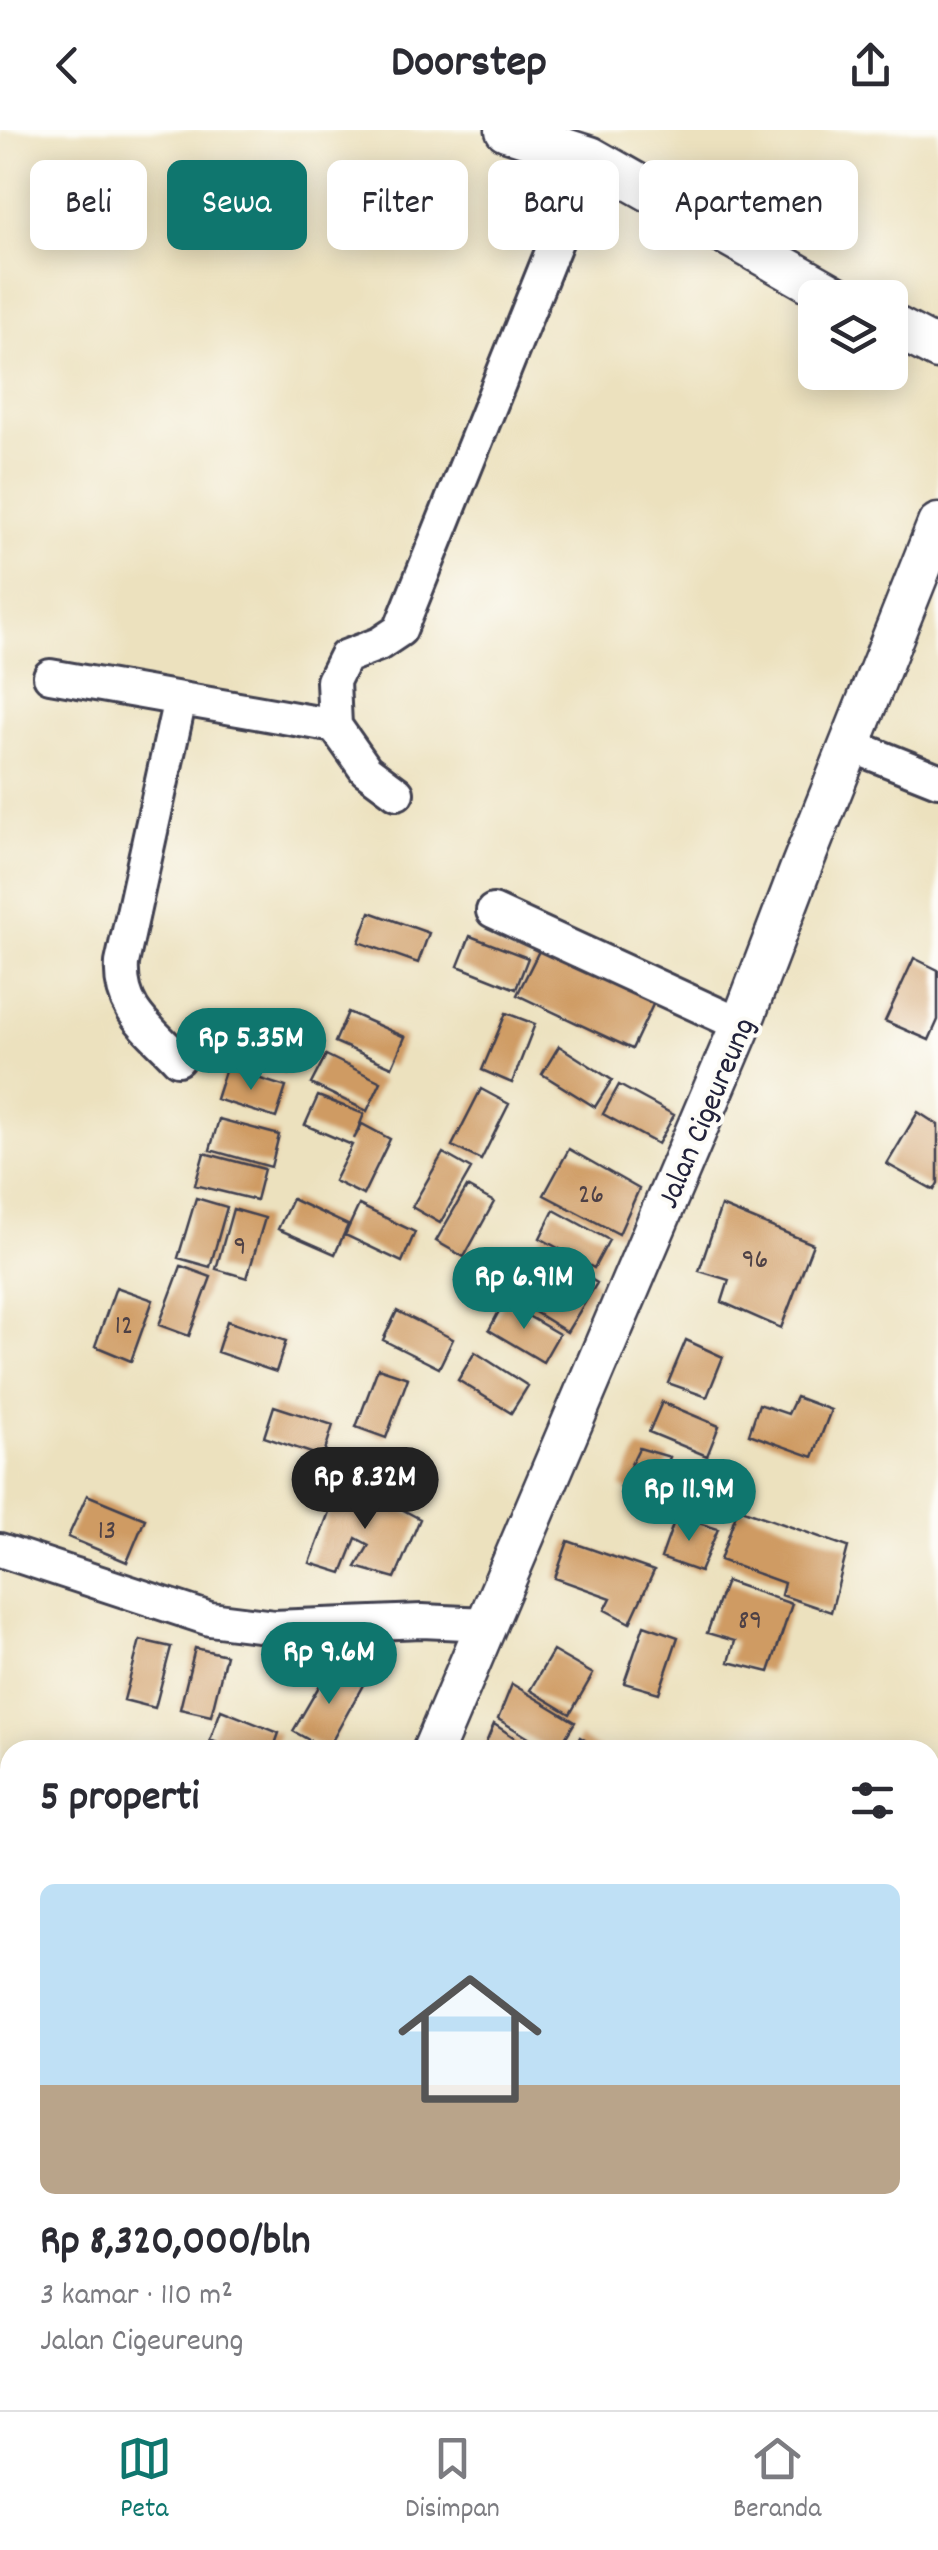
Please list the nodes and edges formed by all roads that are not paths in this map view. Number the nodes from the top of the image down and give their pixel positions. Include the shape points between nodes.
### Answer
1 (506, 130) edge
2 (590, 157) junction
3 (806, 280) edge
4 (908, 333) edge
5 (938, 349) edge
6 (938, 524) edge
7 (50, 676) dead end
8 (180, 699) junction
9 (335, 726) junction
10 (850, 744) junction
11 (938, 780) edge
12 (397, 793) dead end
13 (493, 910) dead end
14 (741, 1025) junction
15 (178, 1058) dead end
16 (0, 1550) edge
17 (487, 1624) junction
18 (437, 1740) edge

1 - 2 street
2 - 3 street
2 - 9 street via 400,630 345,657 333,681
4 - 5 street
6 - 10 street, Jalan Cigeureung
7 - 8 street
8 - 9 street
8 - 15 street via 121,979 132,1010
9 - 12 street via 366,770
10 - 11 street
10 - 14 street, Jalan Cigeureung
13 - 14 street
14 - 17 street, Jalan Cigeureung
16 - 17 street via 210,1619 274,1627
17 - 18 street, Jalan Cigeureung

